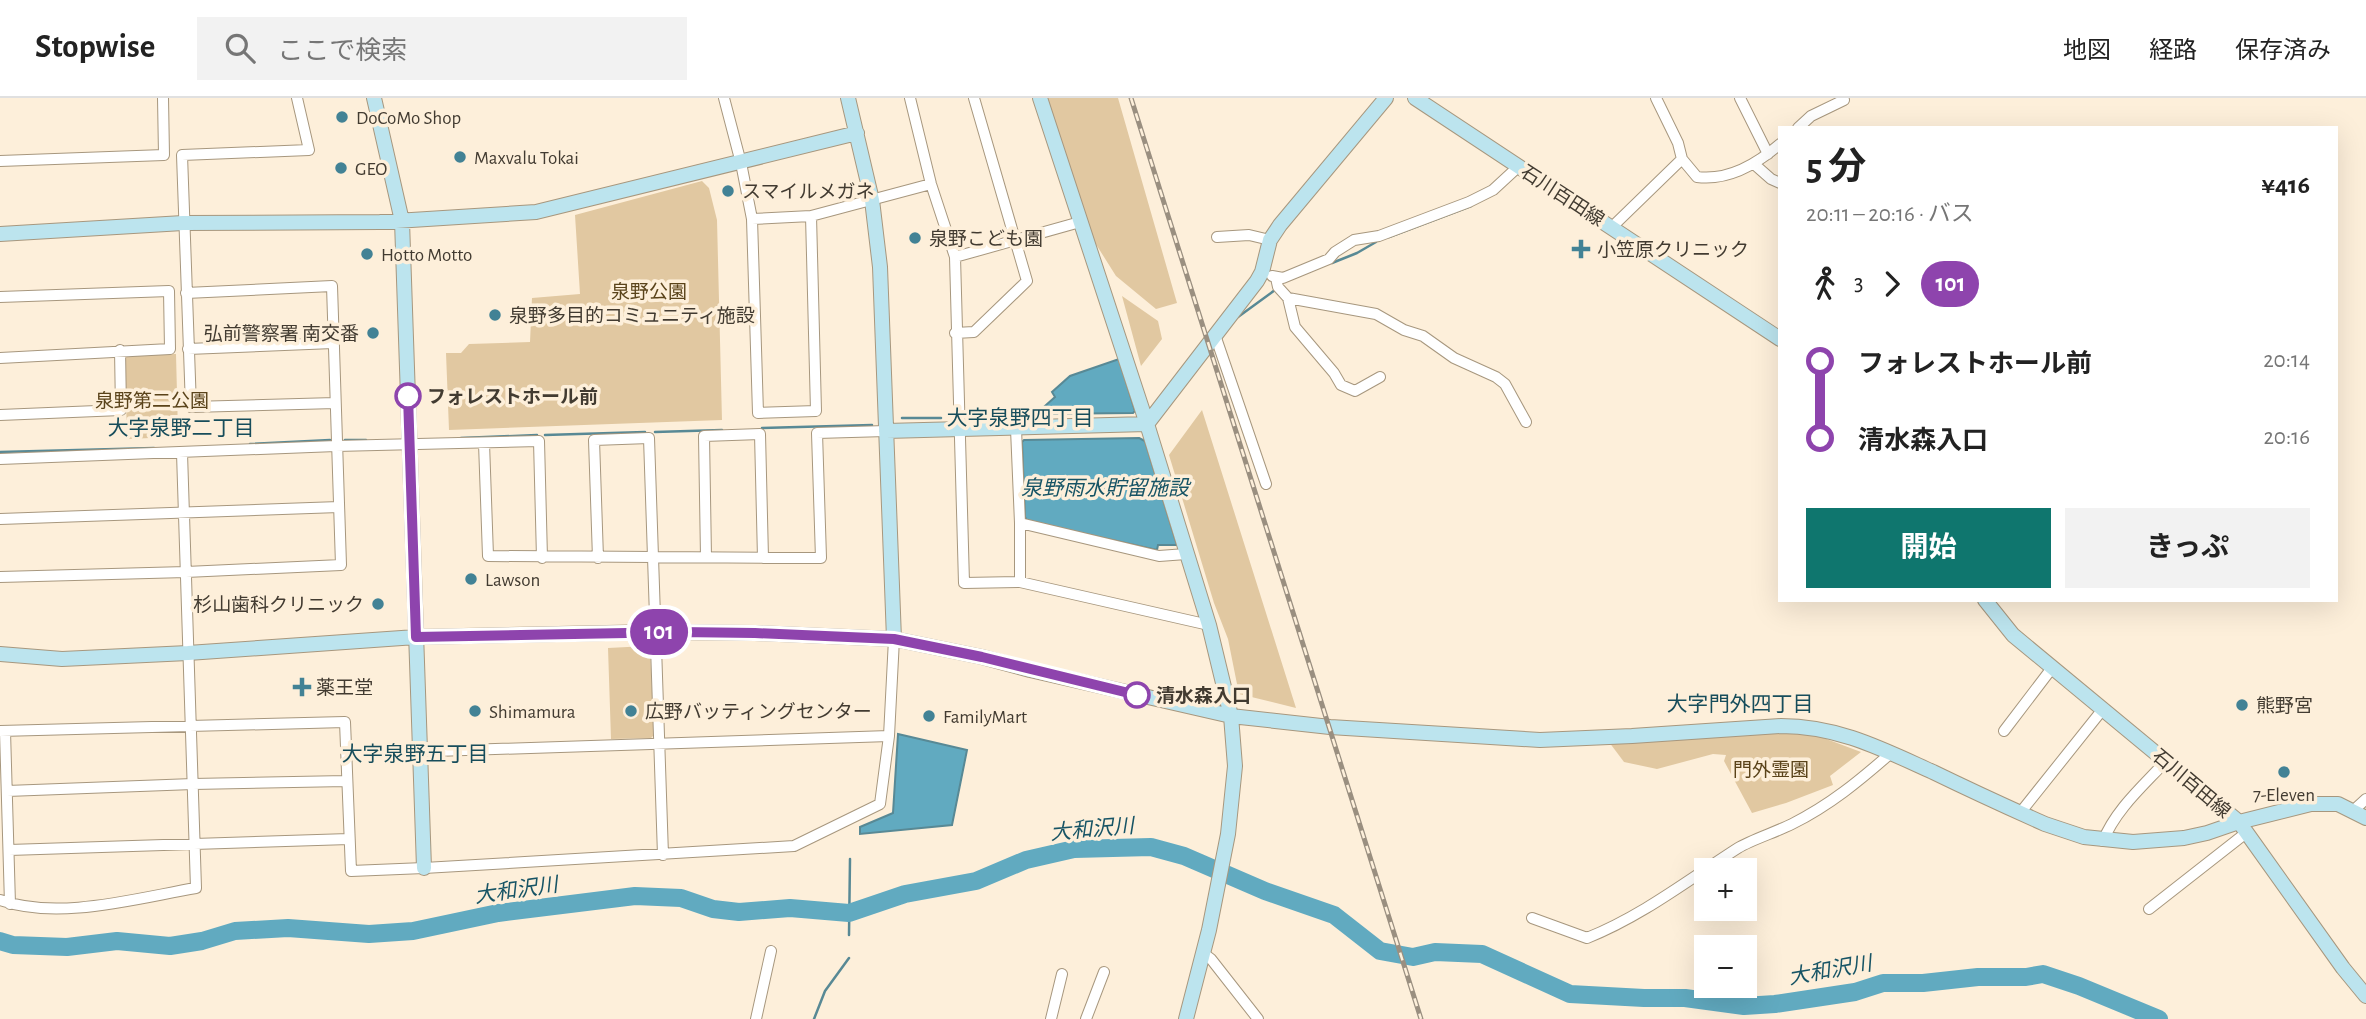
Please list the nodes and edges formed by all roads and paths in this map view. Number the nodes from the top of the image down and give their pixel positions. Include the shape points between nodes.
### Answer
1 (163, 98) edge
2 (297, 98) edge
3 (374, 98) edge
4 (724, 98) edge
5 (848, 98) edge
6 (911, 98) edge
7 (1040, 98) edge
8 (1386, 98) edge
9 (1415, 98) edge
10 (1656, 98) edge
11 (1740, 98) edge
12 (1843, 98) edge
13 (978, 99) edge
14 (1800, 126) edge
15 (857, 133) junction
16 (1778, 146) edge
17 (1768, 154) junction
18 (1682, 159) junction
19 (0, 161) edge
20 (741, 163) junction
21 (1754, 164) junction
22 (1519, 166) junction
23 (1778, 182) edge
24 (931, 184) junction
25 (872, 200) junction
26 (811, 216) junction
27 (752, 219) junction
28 (402, 221) junction
29 (184, 222) junction
30 (1080, 222) junction
31 (1612, 228) junction
32 (0, 234) edge
33 (1217, 237) dead end
34 (1014, 239) junction
35 (1270, 240) junction
36 (955, 257) junction
37 (1269, 275) junction
38 (186, 293) junction
39 (0, 296) edge
40 (1288, 298) junction
41 (956, 333) junction
42 (1215, 335) junction
43 (1778, 338) edge
44 (333, 343) junction
45 (188, 349) junction
46 (120, 351) junction
47 (0, 358) edge
48 (1380, 377) dead end
49 (335, 403) junction
50 (0, 415) edge
51 (1526, 422) dead end
52 (1147, 424) junction
53 (958, 428) junction
54 (1016, 429) junction
55 (886, 431) junction
56 (484, 443) junction
57 (337, 446) junction
58 (410, 446) junction
59 (182, 453) junction
60 (0, 459) edge
61 (1266, 484) dead end
62 (339, 507) junction
63 (184, 513) junction
64 (0, 519) edge
65 (1020, 523) junction
66 (1185, 554) junction
67 (706, 557) junction
68 (542, 558) junction
69 (598, 558) junction
70 (653, 558) junction
71 (763, 558) junction
72 (186, 572) junction
73 (0, 577) edge
74 (1020, 582) junction
75 (1986, 602) edge
76 (1209, 625) junction
77 (656, 632) junction
78 (416, 637) junction
79 (894, 639) junction
80 (188, 653) junction
81 (0, 654) edge
82 (2052, 668) junction
83 (2103, 709) junction
84 (1231, 716) junction
85 (192, 726) junction
86 (2, 731) edge
87 (2004, 731) dead end
88 (889, 736) junction
89 (659, 744) junction
90 (420, 751) junction
91 (1891, 753) junction
92 (347, 754) junction
93 (2166, 761) junction
94 (346, 781) junction
95 (193, 784) junction
96 (7, 791) junction
97 (2366, 799) edge
98 (2020, 813) junction
99 (2360, 814) edge
100 (2243, 827) junction
101 (349, 839) junction
102 (2103, 841) junction
103 (194, 843) junction
104 (9, 850) junction
105 (663, 855) junction
106 (424, 869) junction
107 (5, 902) edge
108 (2148, 909) dead end
109 (1532, 918) dead end
110 (771, 951) dead end
111 (1203, 953) junction
112 (1104, 972) dead end
113 (1062, 974) dead end
114 (2366, 996) edge
115 (756, 1019) edge
116 (1051, 1019) edge
117 (1086, 1019) edge
118 (1186, 1019) edge
119 (1258, 1019) edge

1 - 19 street via 164,155
2 - 29 street via 309,150 182,155
3 - 28 street
4 - 20 street
5 - 15 street
6 - 24 street
7 - 30 street
8 - 35 street
9 - 22 street, 石川百田線
10 - 18 street
11 - 17 street
12 - 14 street
13 - 34 street
15 - 20 street
15 - 25 street
16 - 17 street
17 - 21 street
18 - 21 street via 1697,177 1712,179
18 - 31 street
20 - 27 street
20 - 28 street via 536,212
21 - 23 street
22 - 31 street, 石川百田線
22 - 37 street via 1493,190 1469,202 1379,236 1353,240 1329,259 1283,278
24 - 25 street
24 - 36 street
25 - 26 street
25 - 55 street via 880,267
26 - 27 street
26 - 27 street via 816,411 804,412 758,413
28 - 29 street
28 - 58 street
29 - 32 street
29 - 38 street
30 - 34 street
30 - 52 street
31 - 43 street, 石川百田線
33 - 35 street via 1249,235
34 - 36 street
34 - 41 street via 1027,281 974,332
35 - 37 street
36 - 41 street
37 - 40 street
37 - 42 street
38 - 44 street via 332,286
38 - 45 street
39 - 46 street via 169,291 170,349
40 - 48 street via 1295,327 1341,385 1355,391
40 - 51 street via 1376,314 1423,335 1454,358 1505,384
41 - 53 street
42 - 52 street
42 - 61 street
44 - 45 street
44 - 49 street
45 - 49 street via 191,407
46 - 47 street
46 - 50 street via 121,410
49 - 57 street
52 - 54 street
52 - 66 street
53 - 54 street
53 - 55 street
53 - 74 street via 964,583
54 - 65 street
55 - 71 street via 817,433 821,558
55 - 79 street
56 - 58 street
56 - 68 street via 488,556
56 - 68 street via 539,441
57 - 58 street
57 - 59 street
57 - 62 street
58 - 78 street
59 - 60 street
59 - 63 street
62 - 63 street
62 - 72 street via 341,565
63 - 64 street
63 - 72 street
65 - 66 street via 1159,556
65 - 74 street
66 - 76 street
67 - 70 street
67 - 71 street
67 - 71 street via 704,436 760,434
68 - 69 street
69 - 70 street
69 - 70 street via 594,440 649,438
70 - 77 street
72 - 73 street
72 - 80 street
74 - 76 street
75 - 82 street, 石川百田線 via 2013,635
76 - 84 street
77 - 78 street
77 - 79 street
77 - 89 street
78 - 80 street
78 - 90 street
79 - 84 street
79 - 88 street
80 - 81 street via 62,659
80 - 85 street
82 - 83 street, 石川百田線
82 - 87 street
83 - 93 street, 石川百田線
83 - 98 street
84 - 91 street via 1505,739 1805,726
84 - 111 street via 1235,766 1228,834
85 - 86 street
85 - 92 street via 345,722
85 - 95 street
86 - 96 street
88 - 89 street
88 - 105 street via 880,804 794,846
89 - 90 street
89 - 105 street
90 - 92 street
90 - 106 street
91 - 98 street
91 - 109 street via 1841,796 1793,824 1741,846 1612,928 1587,938
92 - 94 street
93 - 100 street, 石川百田線
93 - 102 street via 2123,807
94 - 95 street
94 - 101 street
95 - 96 street
95 - 103 street
96 - 104 street
97 - 99 street
98 - 102 street
99 - 100 street via 2338,804 2311,804
100 - 102 street via 2184,838
100 - 108 street
100 - 114 street, 石川百田線
101 - 103 street
101 - 106 street via 351,871
103 - 104 street
103 - 107 street via 196,888 66,910
104 - 107 street
105 - 106 street
110 - 115 street
111 - 118 street
111 - 119 street
112 - 117 street
113 - 116 street

